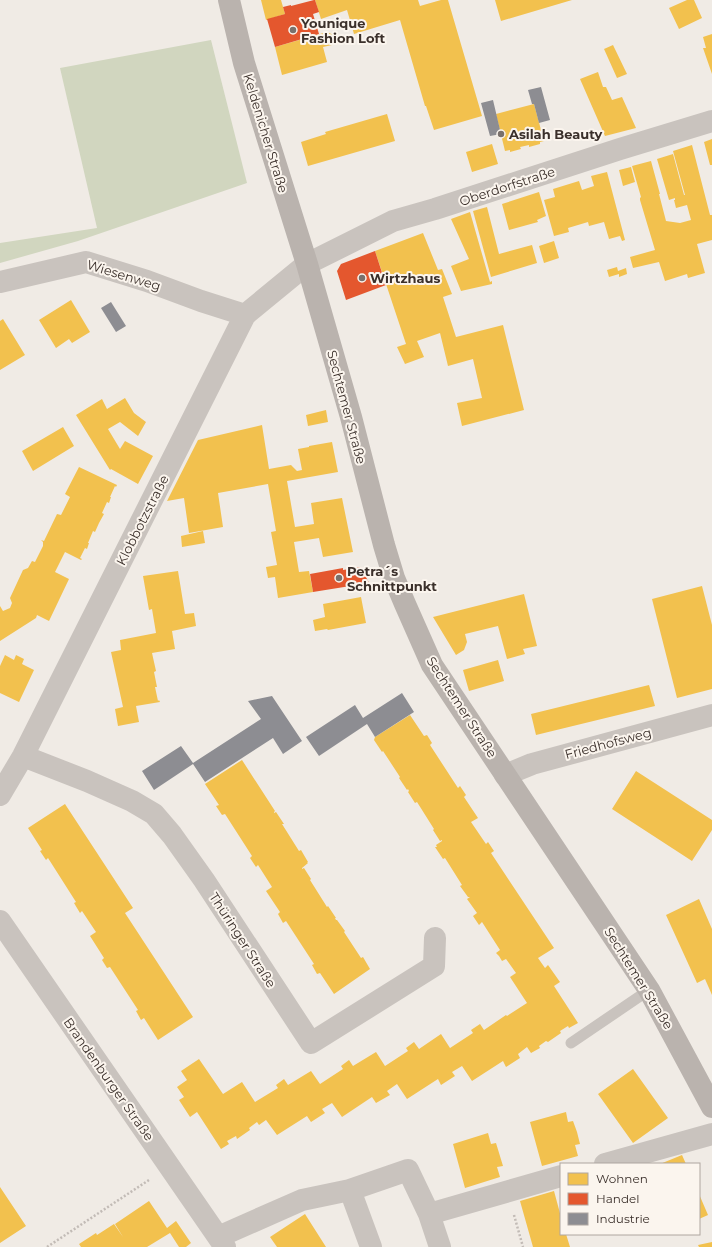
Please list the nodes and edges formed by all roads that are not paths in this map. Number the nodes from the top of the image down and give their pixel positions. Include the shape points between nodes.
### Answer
1 (229, 0) edge
2 (712, 121) edge
3 (307, 264) junction
4 (0, 282) edge
5 (245, 315) junction
6 (712, 715) edge
7 (23, 756) junction
8 (505, 775) junction
9 (0, 795) edge
10 (0, 921) edge
11 (435, 938) dead end
12 (649, 990) junction
13 (571, 1043) dead end
14 (712, 1107) edge
15 (712, 1134) edge
16 (609, 1163) edge
17 (560, 1176) edge
18 (350, 1190) junction
19 (429, 1214) junction
20 (221, 1242) edge
21 (371, 1247) edge
22 (440, 1247) edge

1 - 3 street, Keldenicher Straße via 244,63
2 - 3 street, Oberdorfstraße via 393,221
3 - 5 street, Klobbotzstraße
3 - 8 street, Sechtemer Straße via 394,578 432,665
4 - 5 street, Wiesenweg via 86,262
5 - 7 street, Klobbotzstraße
6 - 8 street, Friedhofsweg via 532,764
7 - 9 street, Klobbotzstraße
7 - 11 street, Thüringer Straße via 87,781 154,814 204,880 311,1043 434,966
8 - 12 street, Sechtemer Straße
10 - 20 street, Brandenburger Straße
12 - 13 lane
12 - 14 street, Sechtemer Straße
15 - 16 street
17 - 19 street
18 - 19 street via 408,1170
18 - 20 street, Brandenburger Straße via 302,1200
18 - 21 street
19 - 22 street

